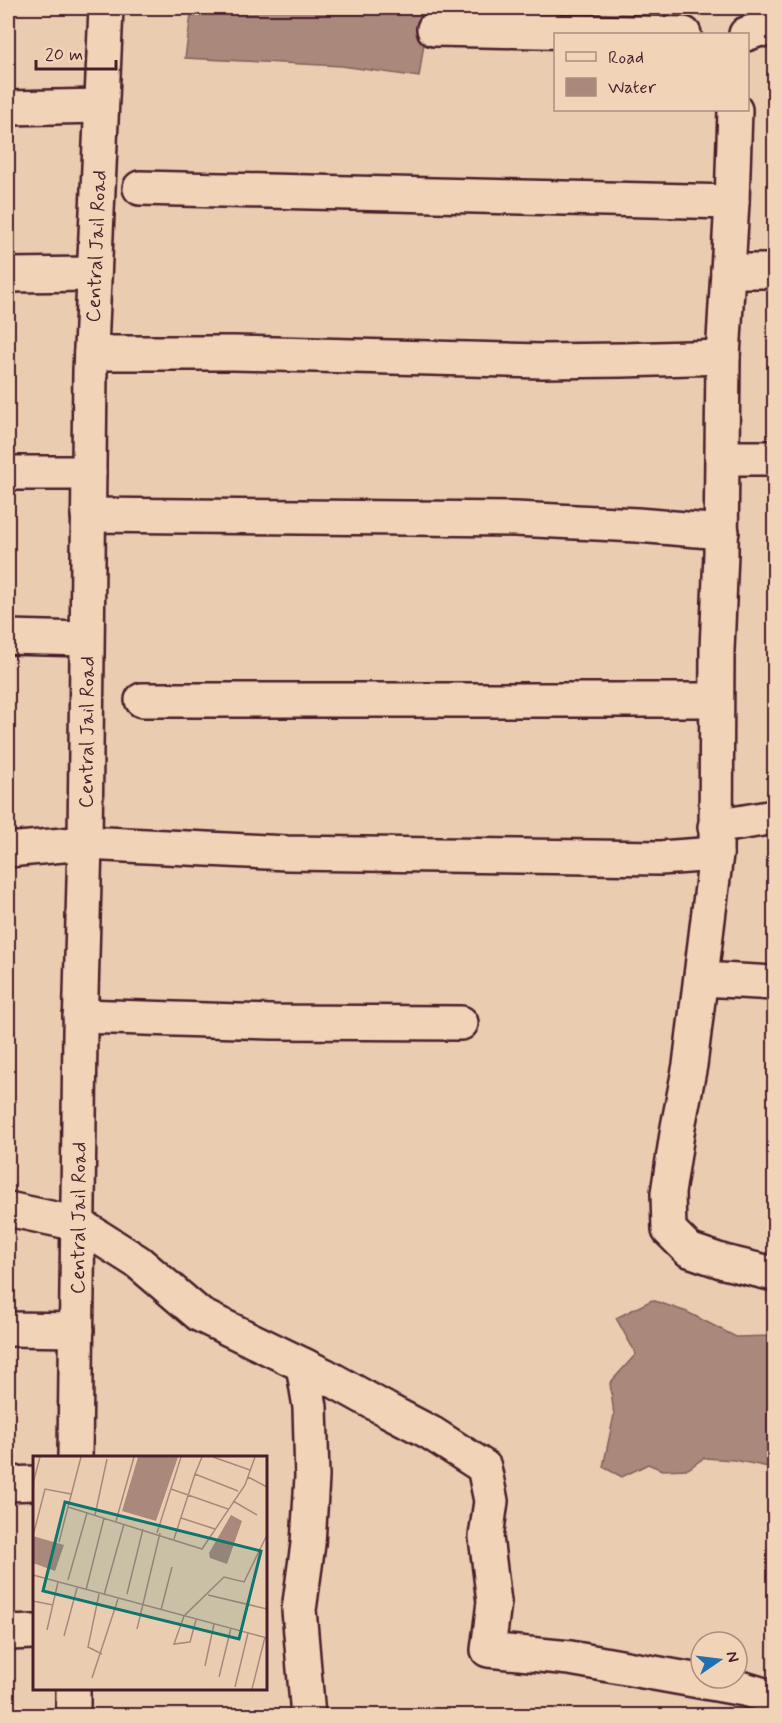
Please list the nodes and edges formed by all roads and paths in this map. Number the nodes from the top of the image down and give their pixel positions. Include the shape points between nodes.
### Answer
1 (106, 8) edge
2 (434, 29) dead end
3 (774, 30) edge
4 (634, 33) edge
5 (749, 33) edge
6 (101, 106) junction
7 (8, 108) edge
8 (735, 111) edge
9 (140, 188) dead end
10 (732, 202) junction
11 (774, 271) edge
12 (728, 272) junction
13 (94, 274) junction
14 (8, 275) edge
15 (91, 353) junction
16 (723, 357) junction
17 (723, 458) junction
18 (774, 458) edge
19 (8, 472) edge
20 (89, 473) junction
21 (88, 515) junction
22 (722, 532) junction
23 (8, 637) edge
24 (86, 639) junction
25 (142, 700) dead end
26 (716, 700) junction
27 (774, 817) edge
28 (716, 840) junction
29 (85, 843) junction
30 (8, 850) edge
31 (701, 978) junction
32 (774, 983) edge
33 (80, 1016) junction
34 (461, 1023) dead end
35 (8, 1209) edge
36 (78, 1224) junction
37 (774, 1274) edge
38 (8, 1329) edge
39 (77, 1330) junction
40 (303, 1365) junction
41 (75, 1456) edge
42 (33, 1483) edge
43 (8, 1484) edge
44 (33, 1632) edge
45 (8, 1633) edge
46 (74, 1690) edge
47 (774, 1698) edge
48 (73, 1716) edge
49 (308, 1716) edge

1 - 6 street, Central Jail Road
2 - 4 street
3 - 5 street
6 - 7 street
6 - 13 street, Central Jail Road
8 - 10 street
9 - 10 street
10 - 12 street
11 - 12 street
12 - 16 street
13 - 14 street
13 - 15 street, Central Jail Road
15 - 16 street via 542,361
15 - 20 street, Central Jail Road
16 - 17 street
17 - 18 street
17 - 22 street
19 - 20 street
20 - 21 street, Central Jail Road
21 - 22 street via 515,519
21 - 24 street, Central Jail Road
22 - 26 street
23 - 24 street
24 - 29 street, Central Jail Road
25 - 26 street
26 - 28 street
27 - 28 street
28 - 29 street via 660,858 310,854
28 - 31 street
29 - 30 street
29 - 33 street, Central Jail Road
31 - 32 street
31 - 37 street via 668,1193 669,1230 689,1250
33 - 34 street
33 - 36 street, Central Jail Road
35 - 36 street
36 - 39 street, Central Jail Road
36 - 40 street via 138,1262 200,1315
38 - 39 street
39 - 41 street, Central Jail Road
40 - 47 street via 431,1433 484,1467 491,1501 486,1537 494,1602 488,1650 570,1658 744,1689
40 - 49 street via 310,1407 312,1477 299,1610
42 - 43 street
44 - 45 street
46 - 48 street

